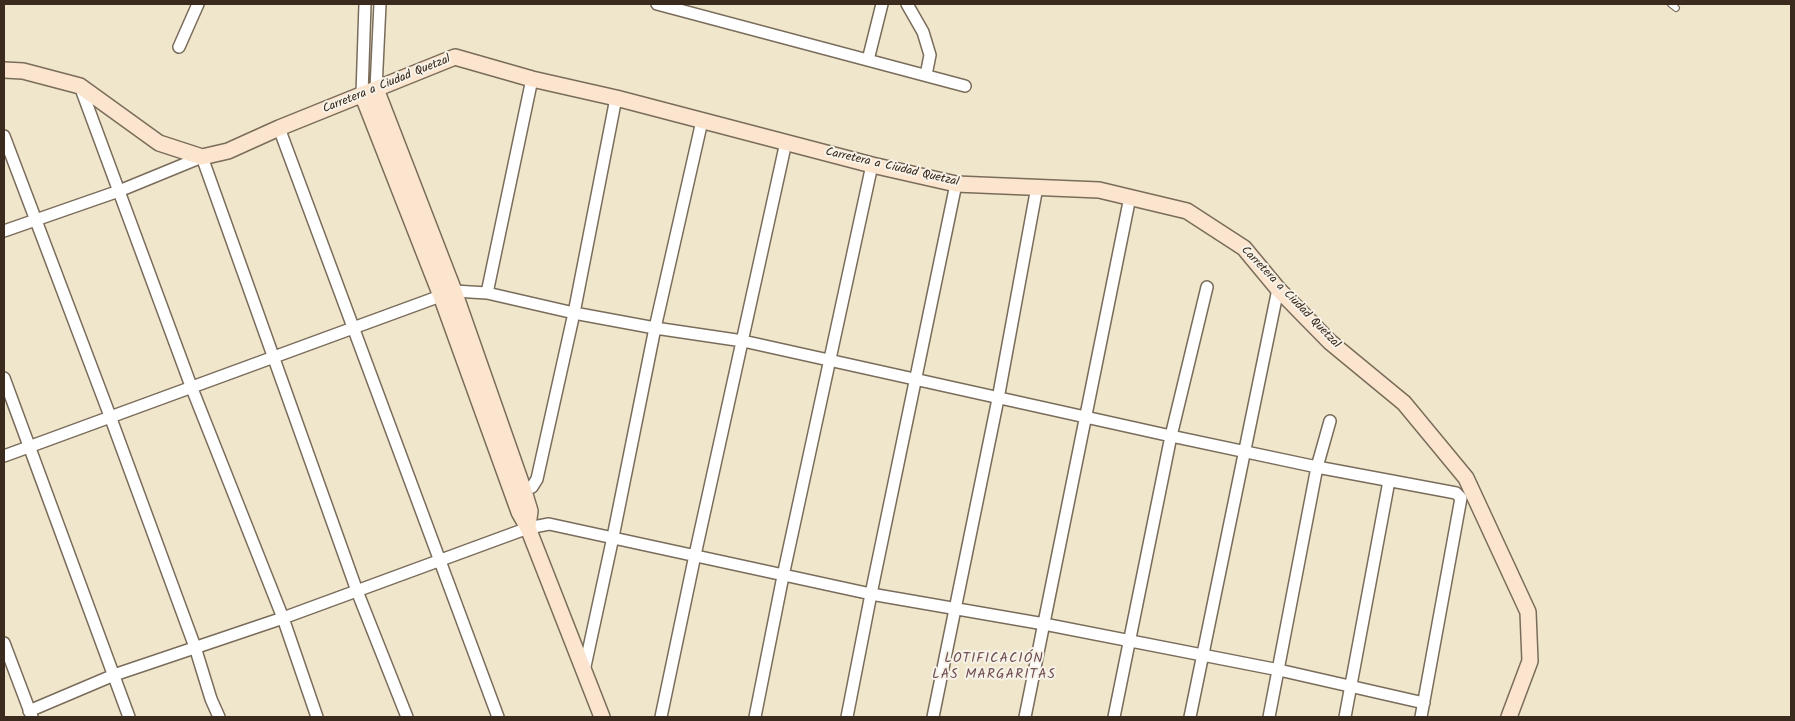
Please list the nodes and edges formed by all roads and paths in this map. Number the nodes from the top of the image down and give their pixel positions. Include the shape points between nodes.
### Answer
1 (198, 4) edge
2 (364, 4) edge
3 (380, 4) edge
4 (657, 4) edge
5 (882, 4) edge
6 (907, 4) edge
7 (364, 45) junction
8 (180, 47) dead end
9 (378, 47) junction
10 (868, 60) junction
11 (4, 70) edge
12 (926, 75) junction
13 (532, 79) junction
14 (80, 86) junction
15 (965, 86) dead end
16 (369, 91) junction
17 (616, 98) junction
18 (702, 121) junction
19 (279, 128) junction
20 (4, 136) edge
21 (786, 142) junction
22 (202, 157) junction
23 (872, 165) junction
24 (956, 184) junction
25 (1037, 187) junction
26 (119, 190) junction
27 (1130, 197) junction
28 (36, 220) junction
29 (4, 230) edge
30 (1207, 288) dead end
31 (1278, 289) junction
32 (447, 293) junction
33 (487, 293) junction
34 (574, 312) junction
35 (354, 327) junction
36 (655, 328) junction
37 (743, 341) junction
38 (273, 357) junction
39 (830, 361) junction
40 (4, 378) edge
41 (916, 380) junction
42 (191, 386) junction
43 (998, 399) junction
44 (110, 416) junction
45 (1086, 416) junction
46 (1330, 421) dead end
47 (1171, 436) junction
48 (30, 446) junction
49 (1244, 450) junction
50 (4, 456) edge
51 (1317, 467) junction
52 (1389, 480) junction
53 (519, 493) junction
54 (528, 528) junction
55 (613, 537) junction
56 (695, 555) junction
57 (440, 560) junction
58 (784, 576) junction
59 (358, 591) junction
60 (871, 594) junction
61 (954, 608) junction
62 (283, 618) junction
63 (1044, 624) junction
64 (1130, 642) junction
65 (4, 643) edge
66 (195, 647) junction
67 (1203, 656) junction
68 (1279, 670) junction
69 (584, 671) junction
70 (114, 675) junction
71 (1351, 686) junction
72 (1424, 703) junction
73 (30, 714) edge
74 (129, 717) edge
75 (219, 717) edge
76 (317, 717) edge
77 (407, 717) edge
78 (498, 717) edge
79 (602, 717) edge
80 (661, 717) edge
81 (755, 717) edge
82 (847, 717) edge
83 (934, 717) edge
84 (1025, 717) edge
85 (1114, 717) edge
86 (1190, 717) edge
87 (1269, 717) edge
88 (1345, 717) edge
89 (1421, 717) edge
90 (1509, 717) edge

1 - 8 street
2 - 7 street
3 - 9 street
4 - 10 street
5 - 10 street
6 - 12 street via 923,32 930,54
7 - 9 street
7 - 16 street
9 - 16 street
10 - 12 street
11 - 14 main road via 23,71
12 - 15 street
13 - 16 main road, Carretera a Ciudad Quetzal via 455,57
13 - 17 main road, Carretera a Ciudad Quetzal
13 - 33 street
14 - 22 main road via 159,143
14 - 26 street
16 - 19 main road, Carretera a Ciudad Quetzal
16 - 32 main road
17 - 18 main road, Carretera a Ciudad Quetzal
17 - 34 street
18 - 21 main road, Carretera a Ciudad Quetzal
18 - 36 street
19 - 22 main road, Carretera a Ciudad Quetzal via 228,151
19 - 35 street
20 - 28 street
21 - 23 main road, Carretera a Ciudad Quetzal
21 - 37 street
22 - 26 street
22 - 38 street
23 - 24 main road, Carretera a Ciudad Quetzal
23 - 39 street
24 - 25 main road, Carretera a Ciudad Quetzal
24 - 41 street
25 - 27 main road, Carretera a Ciudad Quetzal via 1099,190
25 - 43 street
26 - 28 street
26 - 42 street
27 - 31 main road, Carretera a Ciudad Quetzal via 1187,211 1244,248
27 - 45 street
28 - 29 street
28 - 44 street
30 - 47 street
31 - 49 street
31 - 90 main road, Carretera a Ciudad Quetzal via 1330,342 1404,403 1466,478 1528,612 1530,661
32 - 33 street
32 - 35 street
32 - 53 main road
33 - 34 street
34 - 36 street
34 - 53 street via 537,478 532,487
35 - 38 street
35 - 57 street
36 - 37 street
36 - 55 street
37 - 39 street
37 - 56 street
38 - 42 street
38 - 59 street
39 - 41 street
39 - 58 street
40 - 48 street
41 - 43 street
41 - 60 street
42 - 44 street
42 - 62 street
43 - 45 street
43 - 61 street
44 - 48 street
44 - 66 street
45 - 47 street
45 - 63 street
46 - 51 street
47 - 49 street
47 - 64 street
48 - 50 street
48 - 70 street
49 - 51 street
49 - 67 street
51 - 52 street
51 - 68 street
52 - 71 street
52 - 72 street via 1456,493 1461,498
53 - 54 main road via 530,510
54 - 55 street via 549,524
54 - 57 street
54 - 69 main road
55 - 56 street
55 - 69 street
56 - 58 street
56 - 80 street
57 - 59 street
57 - 78 street
58 - 60 street
58 - 81 street
59 - 62 street
59 - 77 street
60 - 61 street
60 - 82 street
61 - 63 street
61 - 83 street
62 - 66 street
62 - 76 street
63 - 64 street
63 - 84 street
64 - 67 street
64 - 85 street
65 - 73 street
66 - 70 street
66 - 75 street
67 - 68 street
67 - 86 street
68 - 71 street
68 - 87 street
69 - 79 main road
70 - 73 street
70 - 74 street
71 - 72 street
71 - 88 street
72 - 89 street

